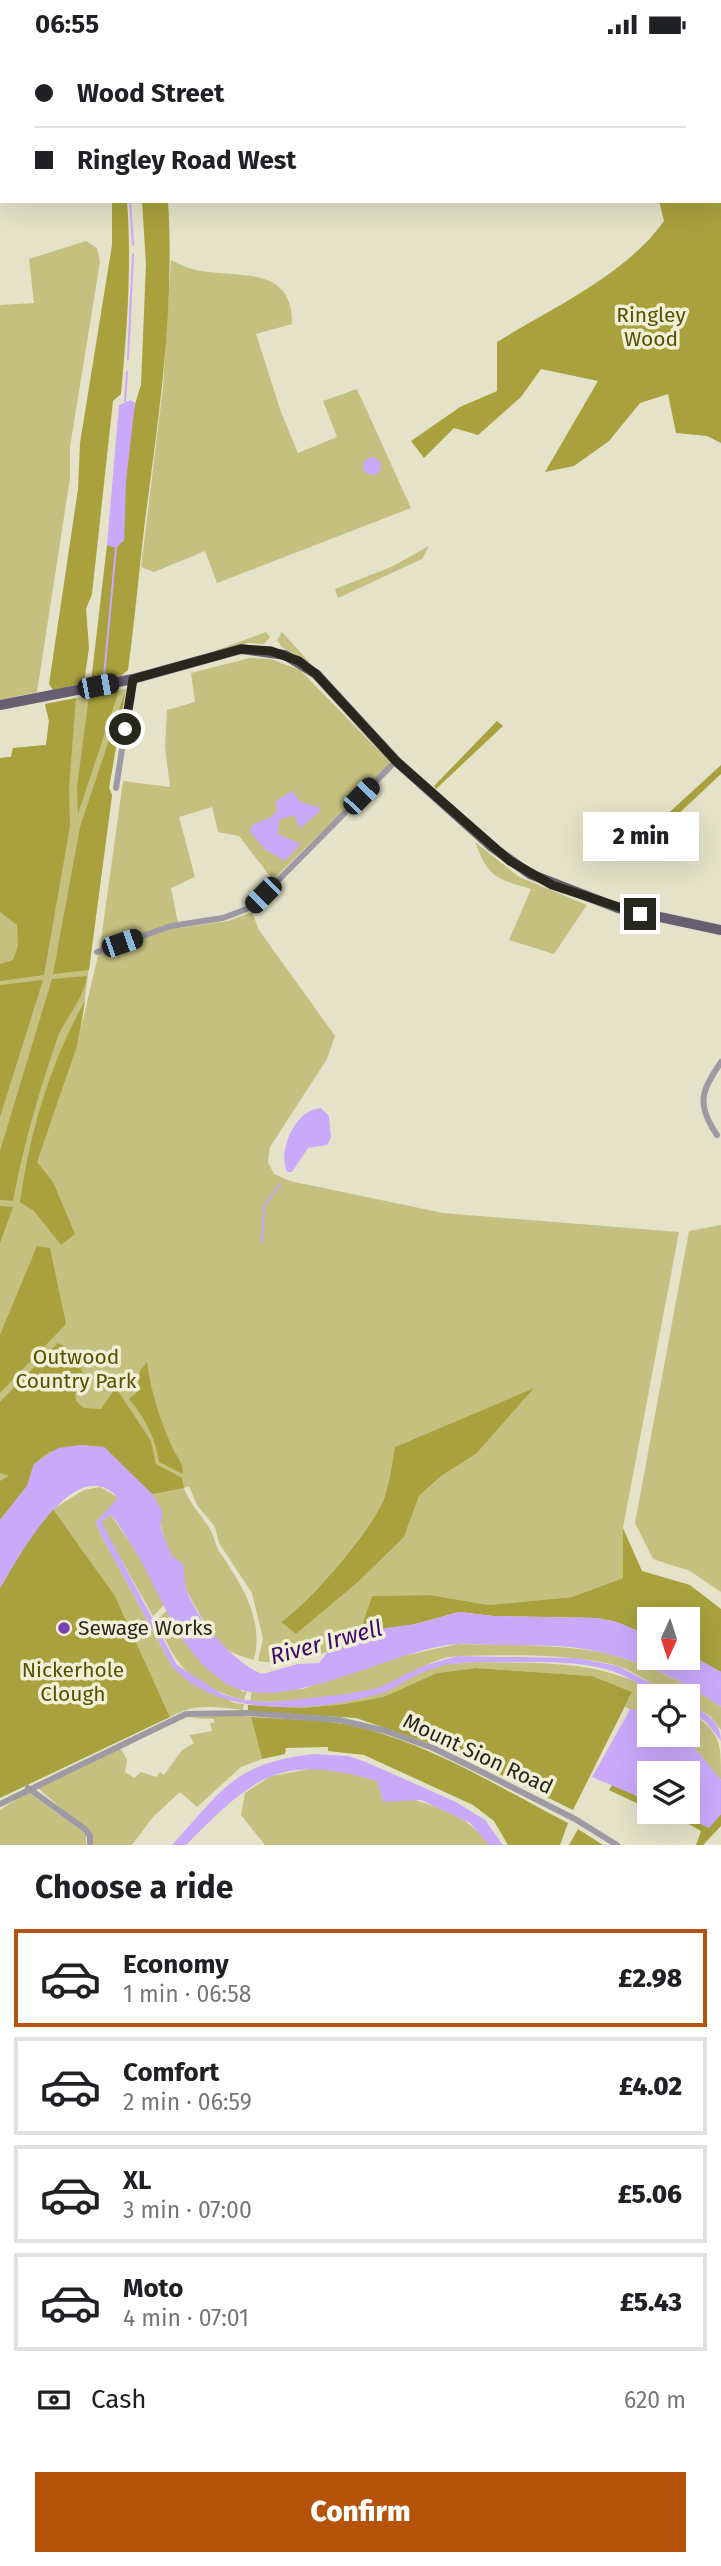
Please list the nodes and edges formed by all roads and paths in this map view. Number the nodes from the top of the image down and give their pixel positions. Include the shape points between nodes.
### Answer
1 (133, 679) junction
2 (0, 705) edge
3 (396, 761) junction
4 (116, 788) dead end
5 (721, 930) edge
6 (97, 952) dead end
7 (721, 1062) edge
8 (717, 1135) dead end
9 (28, 1788) junction
10 (0, 1804) edge
11 (90, 1845) edge
12 (617, 1845) edge

1 - 2 main road
1 - 3 main road via 241,649 285,655 316,674
1 - 4 street
3 - 5 main road via 492,847 530,874 618,908
3 - 6 street via 252,907 223,918 172,926
7 - 8 street via 707,1084 702,1105
9 - 10 street, Mount Sion Road
9 - 11 street via 86,1831
9 - 12 street, Mount Sion Road via 186,1714 340,1720 433,1748

